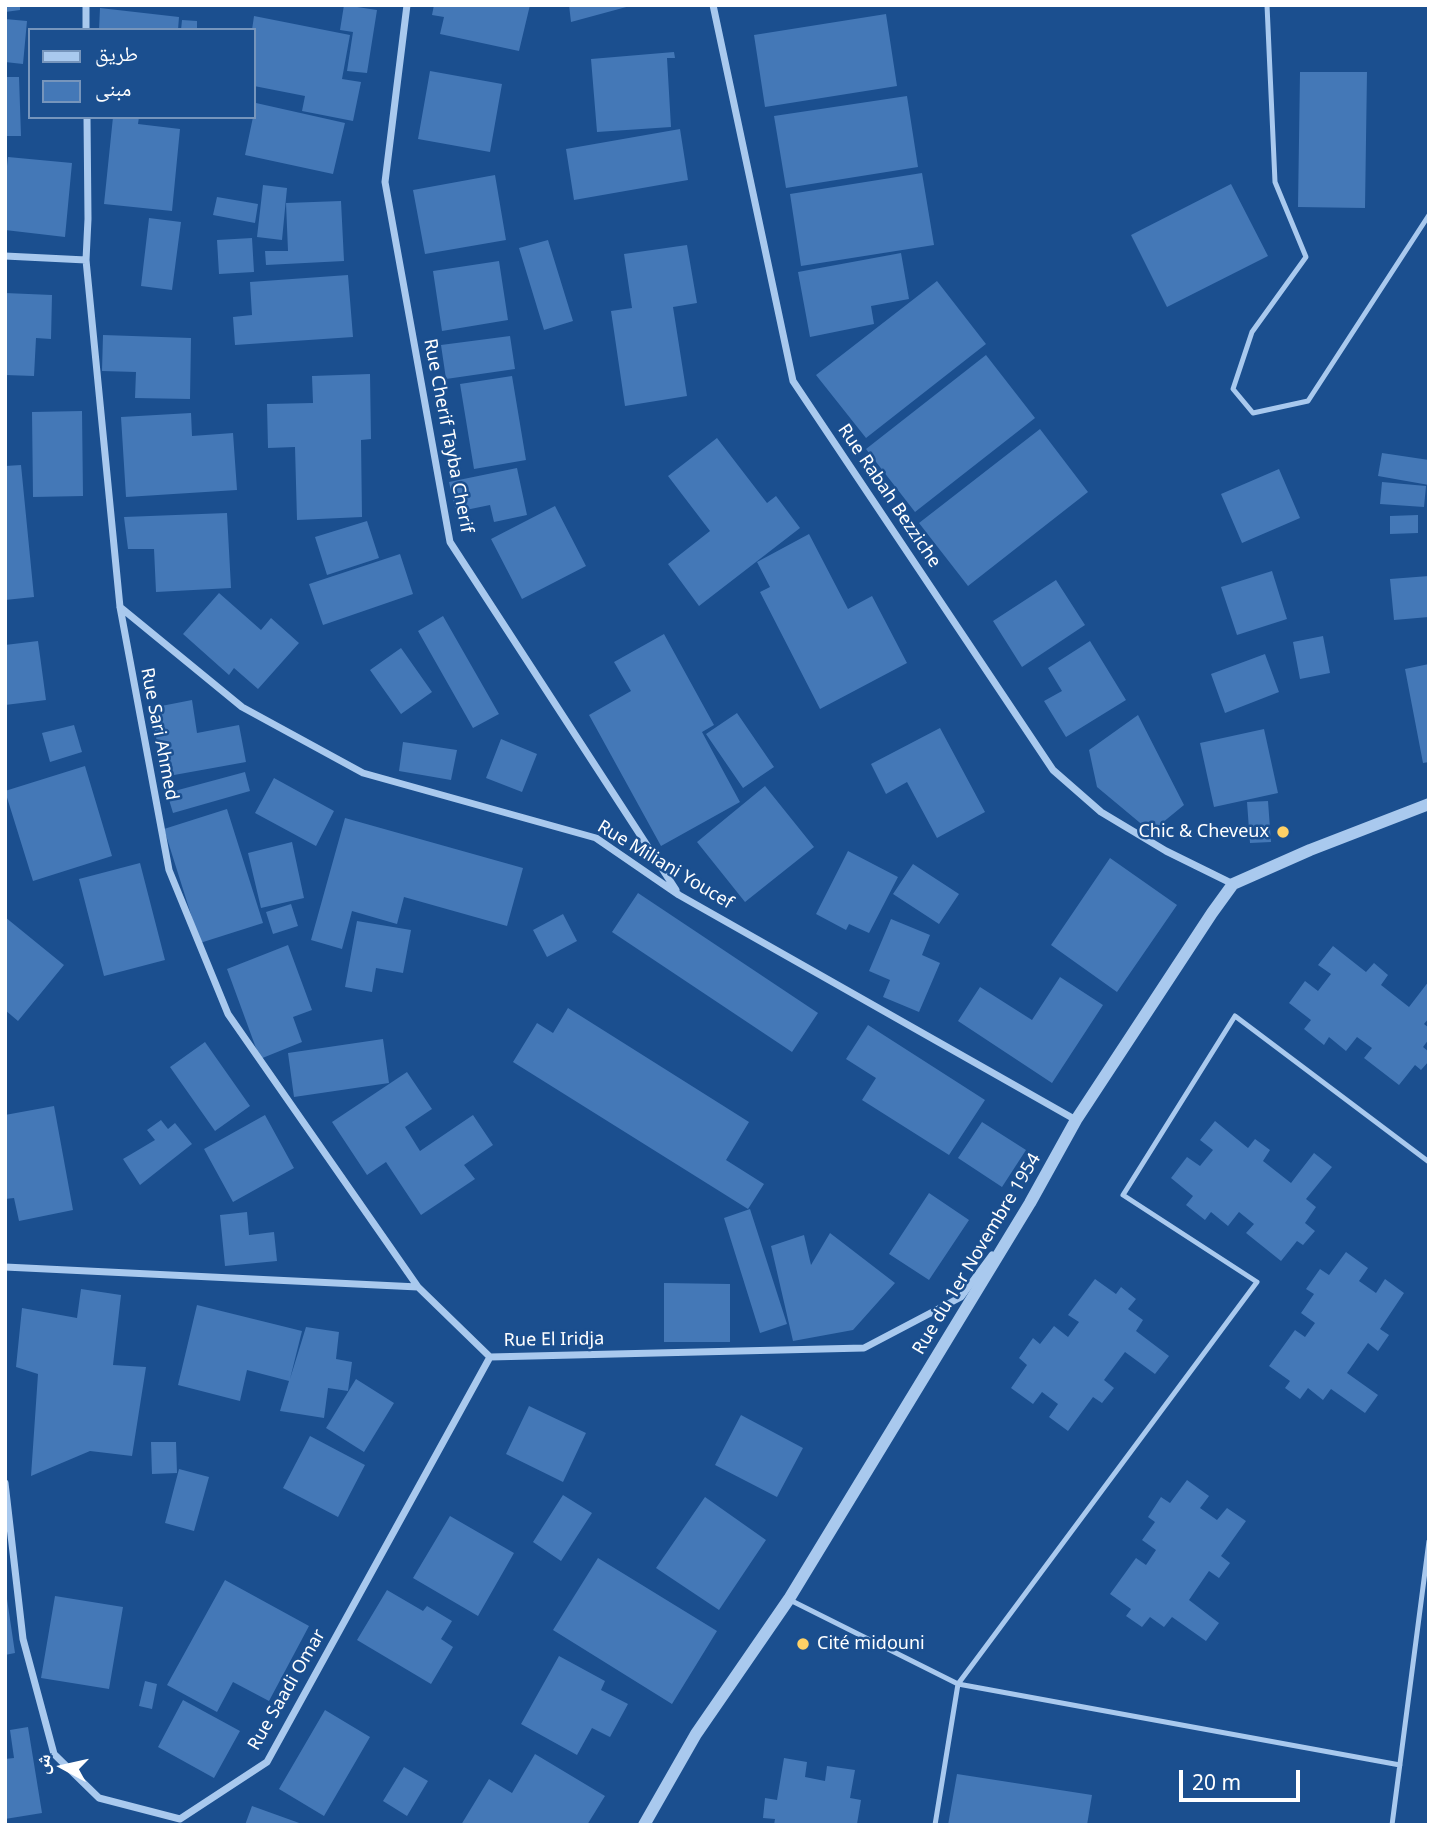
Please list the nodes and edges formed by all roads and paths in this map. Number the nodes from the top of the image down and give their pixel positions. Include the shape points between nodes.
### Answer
1 (86, 5) edge
2 (407, 5) edge
3 (713, 5) edge
4 (1267, 5) edge
5 (86, 28) edge
6 (87, 119) edge
7 (1429, 215) edge
8 (5, 256) edge
9 (86, 260) junction
10 (120, 607) junction
11 (1429, 804) edge
12 (1233, 884) junction
13 (679, 895) junction
14 (1076, 1120) junction
15 (1429, 1162) edge
16 (1030, 1203) junction
17 (5, 1267) edge
18 (418, 1287) junction
19 (489, 1357) junction
20 (5, 1483) edge
21 (1429, 1541) edge
22 (789, 1599) junction
23 (958, 1684) junction
24 (1400, 1765) junction
25 (644, 1825) edge
26 (935, 1825) edge
27 (1392, 1825) edge

1 - 5 street
2 - 13 street, Rue Cherif Tayba Cherif via 385,182 450,542
3 - 12 street, Rue Rabah Bezziche via 793,381 1053,770 1101,812
4 - 7 lane via 1275,181 1306,257 1252,332 1233,389 1253,413 1308,401
6 - 9 street, Rue Sari Ahmed
8 - 9 street
9 - 10 street, Rue Sari Ahmed
10 - 13 street, Rue Miliani Youcef via 242,707 363,774 596,838
10 - 18 street, Rue Sari Ahmed via 169,870 228,1014
11 - 12 street
12 - 14 street, Rue du 1er Novembre 1954
13 - 14 street, Rue Miliani Youcef
14 - 16 street, Rue du 1er Novembre 1954
15 - 23 lane via 1235,1016 1123,1195 1257,1282
16 - 19 street, Rue El Iridja via 961,1297 864,1348
16 - 22 street, Rue du 1er Novembre 1954
17 - 18 street
18 - 19 street, Rue El Iridja
19 - 20 street, Rue Saadi Omar via 267,1762 180,1819 99,1798 54,1755 23,1639
21 - 24 lane
22 - 23 lane
22 - 25 street, Rue du 1er Novembre 1954 via 696,1734
23 - 24 lane
23 - 26 lane
24 - 27 lane

